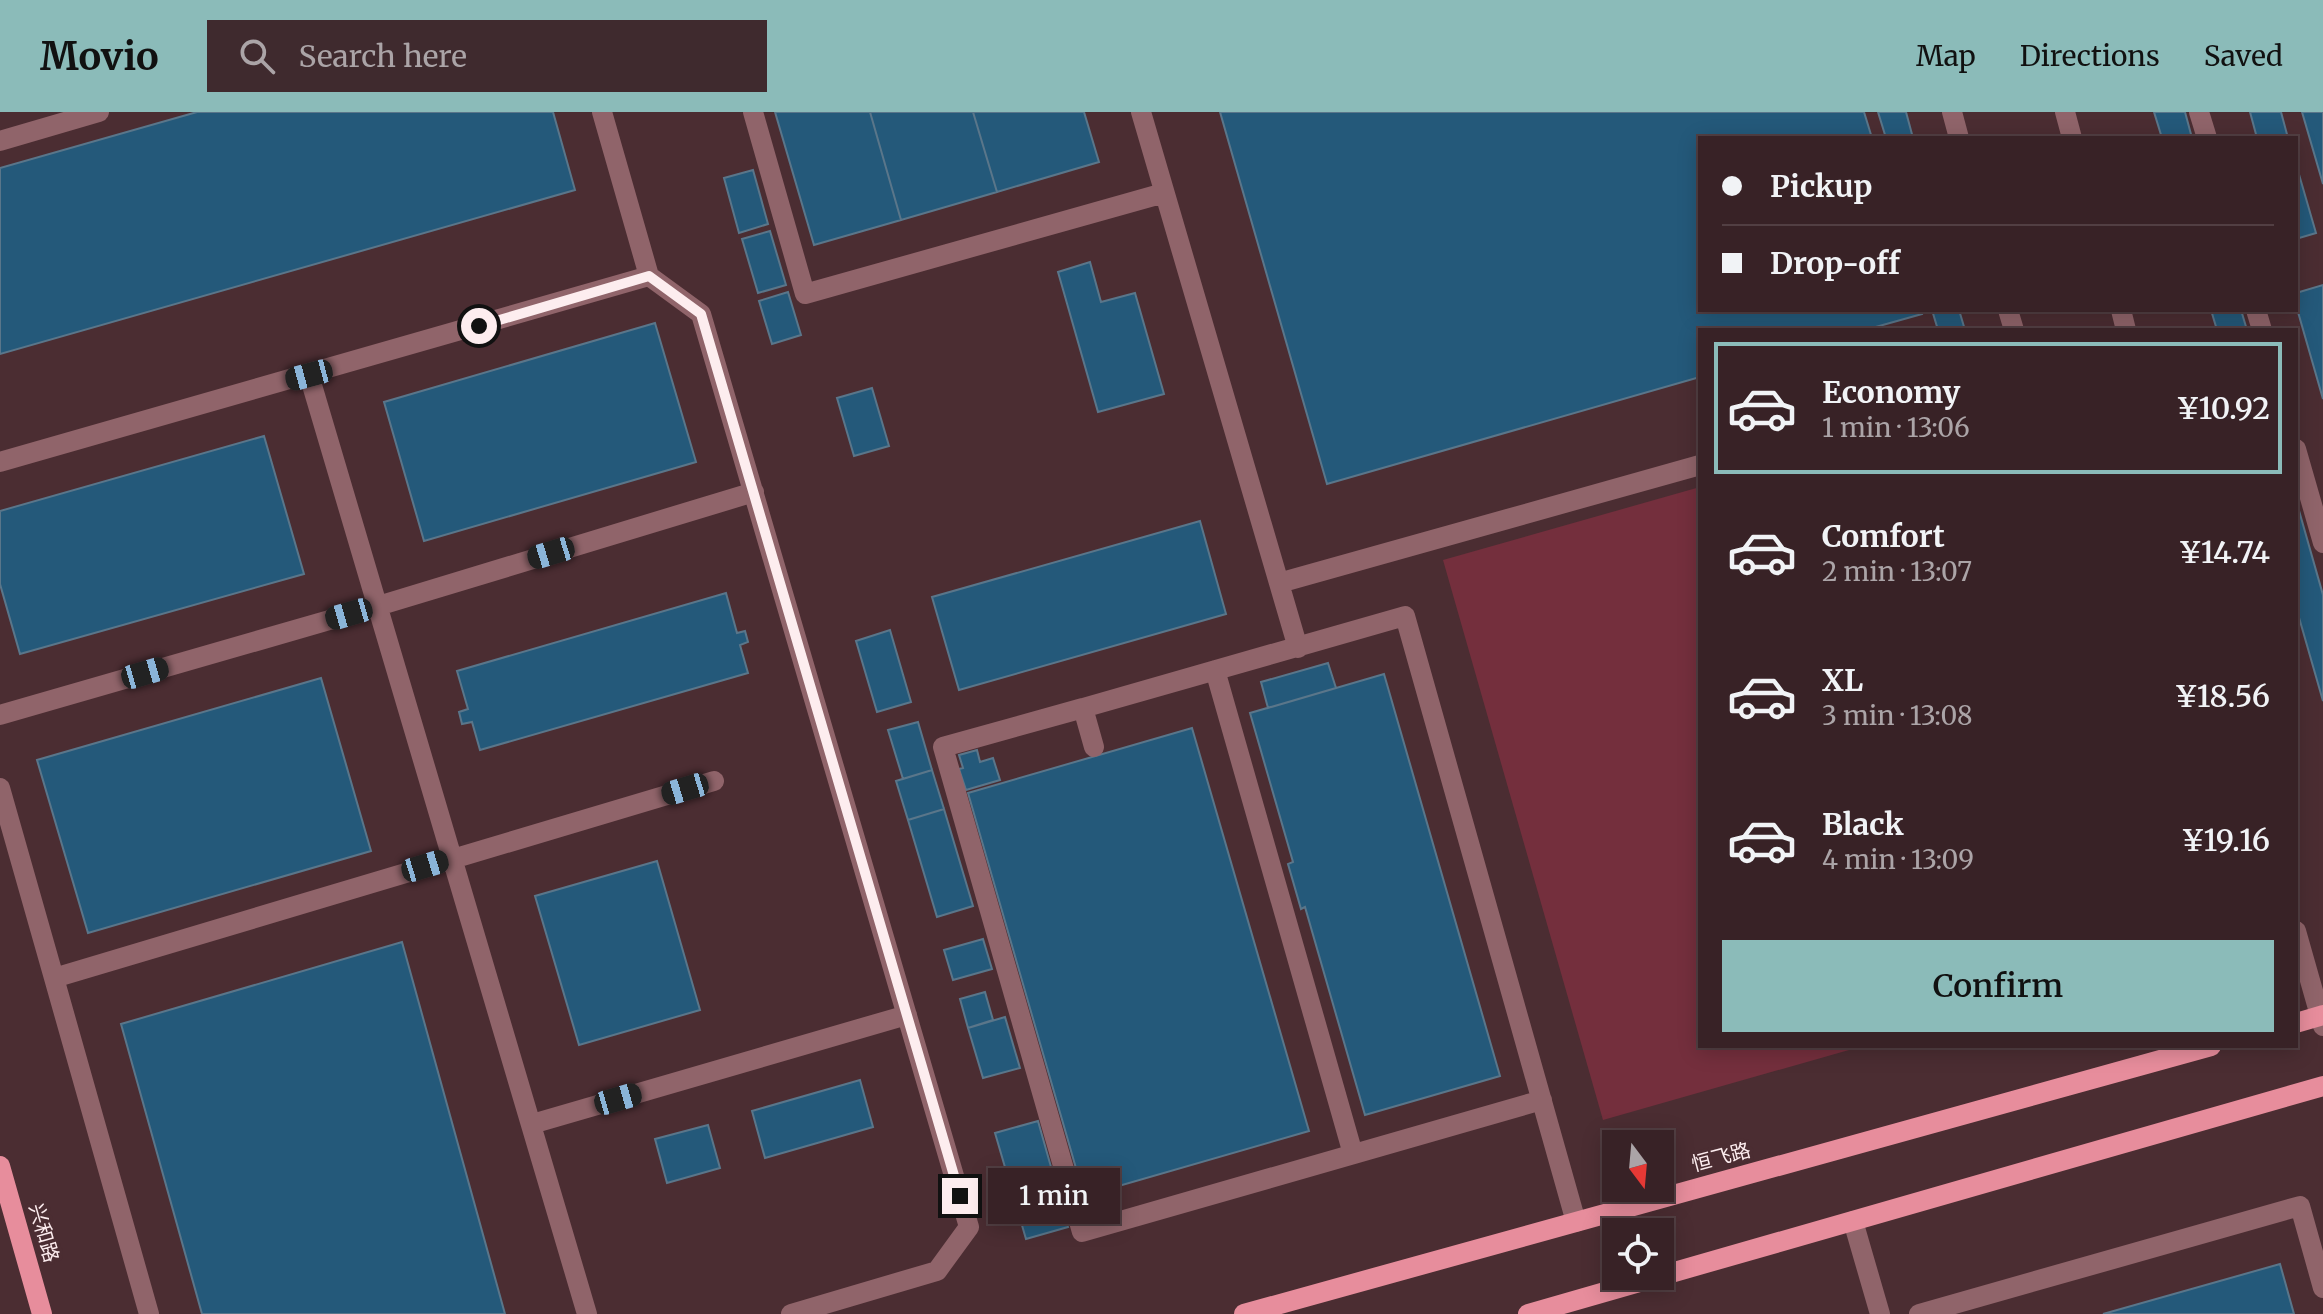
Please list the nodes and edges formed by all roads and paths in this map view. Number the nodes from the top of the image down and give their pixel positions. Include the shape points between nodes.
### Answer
1 (99, 112) edge
2 (602, 112) edge
3 (753, 112) edge
4 (1141, 112) edge
5 (1952, 112) edge
6 (2065, 112) edge
7 (2199, 112) edge
8 (1958, 136) edge
9 (2071, 136) edge
10 (2206, 136) edge
11 (0, 141) edge
12 (1164, 193) junction
13 (649, 276) junction
14 (309, 375) junction
15 (2298, 456) edge
16 (0, 462) edge
17 (1698, 466) edge
18 (754, 492) junction
19 (2323, 543) edge
20 (1279, 583) junction
21 (378, 606) junction
22 (1298, 648) junction
23 (1215, 670) junction
24 (1083, 708) junction
25 (0, 715) edge
26 (1094, 747) dead end
27 (714, 781) dead end
28 (0, 788) edge
29 (454, 858) junction
30 (2298, 938) edge
31 (54, 978) junction
32 (907, 1015) junction
33 (2322, 1019) edge
34 (2298, 1023) edge
35 (2204, 1048) edge
36 (2323, 1086) edge
37 (1542, 1100) junction
38 (532, 1124) junction
39 (1353, 1154) junction
40 (0, 1166) edge
41 (1853, 1221) junction
42 (1576, 1222) junction
43 (2323, 1288) edge
44 (42, 1314) edge
45 (149, 1314) edge
46 (587, 1314) edge
47 (791, 1314) edge
48 (1244, 1314) edge
49 (1528, 1314) edge
50 (1880, 1314) edge
51 (1919, 1314) edge

1 - 11 street
2 - 13 street
3 - 12 street via 805,294
4 - 12 street
5 - 8 street
6 - 9 street
7 - 10 street
12 - 20 street
13 - 14 street
13 - 18 street via 701,314
14 - 16 street
14 - 21 street
15 - 19 street
17 - 20 street
18 - 21 street
18 - 32 street
20 - 22 street
21 - 25 street
21 - 29 street
22 - 23 street
22 - 37 street via 1405,616
23 - 24 street
23 - 39 street
24 - 26 street
24 - 39 street via 943,747 1082,1232
27 - 29 street
28 - 31 street
29 - 31 street
29 - 38 street
30 - 33 street
31 - 45 street
32 - 38 street
32 - 47 street via 969,1227 937,1271
33 - 34 main road
35 - 42 main road, 恒飞路
36 - 41 main road
37 - 39 street
37 - 42 street
38 - 46 street
40 - 44 main road, 兴和路
41 - 49 main road
41 - 50 street
42 - 48 main road, 恒飞路
43 - 51 street via 2300,1206

